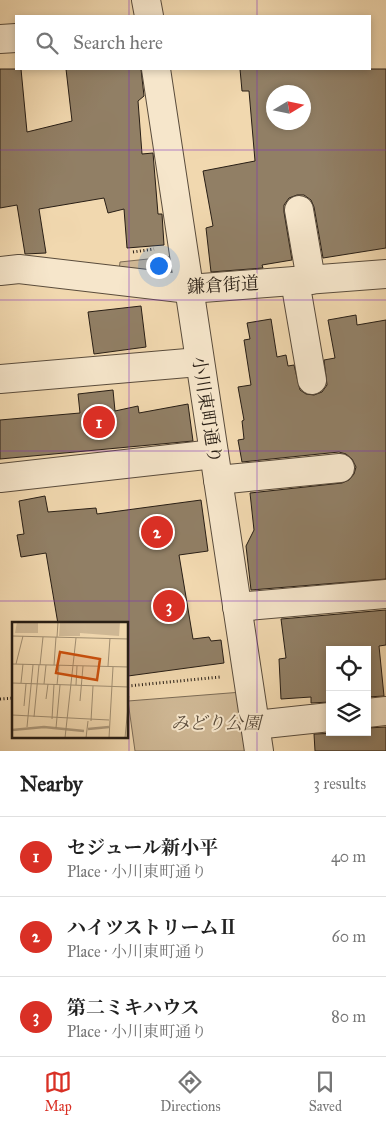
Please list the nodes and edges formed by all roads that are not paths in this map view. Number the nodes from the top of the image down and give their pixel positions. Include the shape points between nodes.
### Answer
1 (146, 0) edge
2 (149, 15) edge
3 (15, 38) edge
4 (0, 39) edge
5 (156, 70) edge
6 (299, 210) dead end
7 (0, 271) edge
8 (386, 274) edge
9 (303, 280) junction
10 (189, 289) junction
11 (199, 362) junction
12 (0, 379) edge
13 (312, 380) dead end
14 (216, 467) junction
15 (340, 468) dead end
16 (0, 478) edge
17 (386, 594) edge
18 (237, 607) junction
19 (386, 711) edge
20 (371, 713) edge
21 (326, 718) edge
22 (257, 738) edge

1 - 2 street
3 - 4 street
5 - 10 street, 小川東町通り
6 - 9 street
7 - 10 street, 鎌倉街道 via 19,270
8 - 9 street, 鎌倉街道
9 - 10 street, 鎌倉街道
9 - 13 street
10 - 11 street, 小川東町通り
11 - 12 street
11 - 14 street, 小川東町通り
14 - 15 street
14 - 16 street
14 - 18 street, 小川東町通り
17 - 18 street
18 - 22 street, 小川東町通り
19 - 20 street
21 - 22 street

